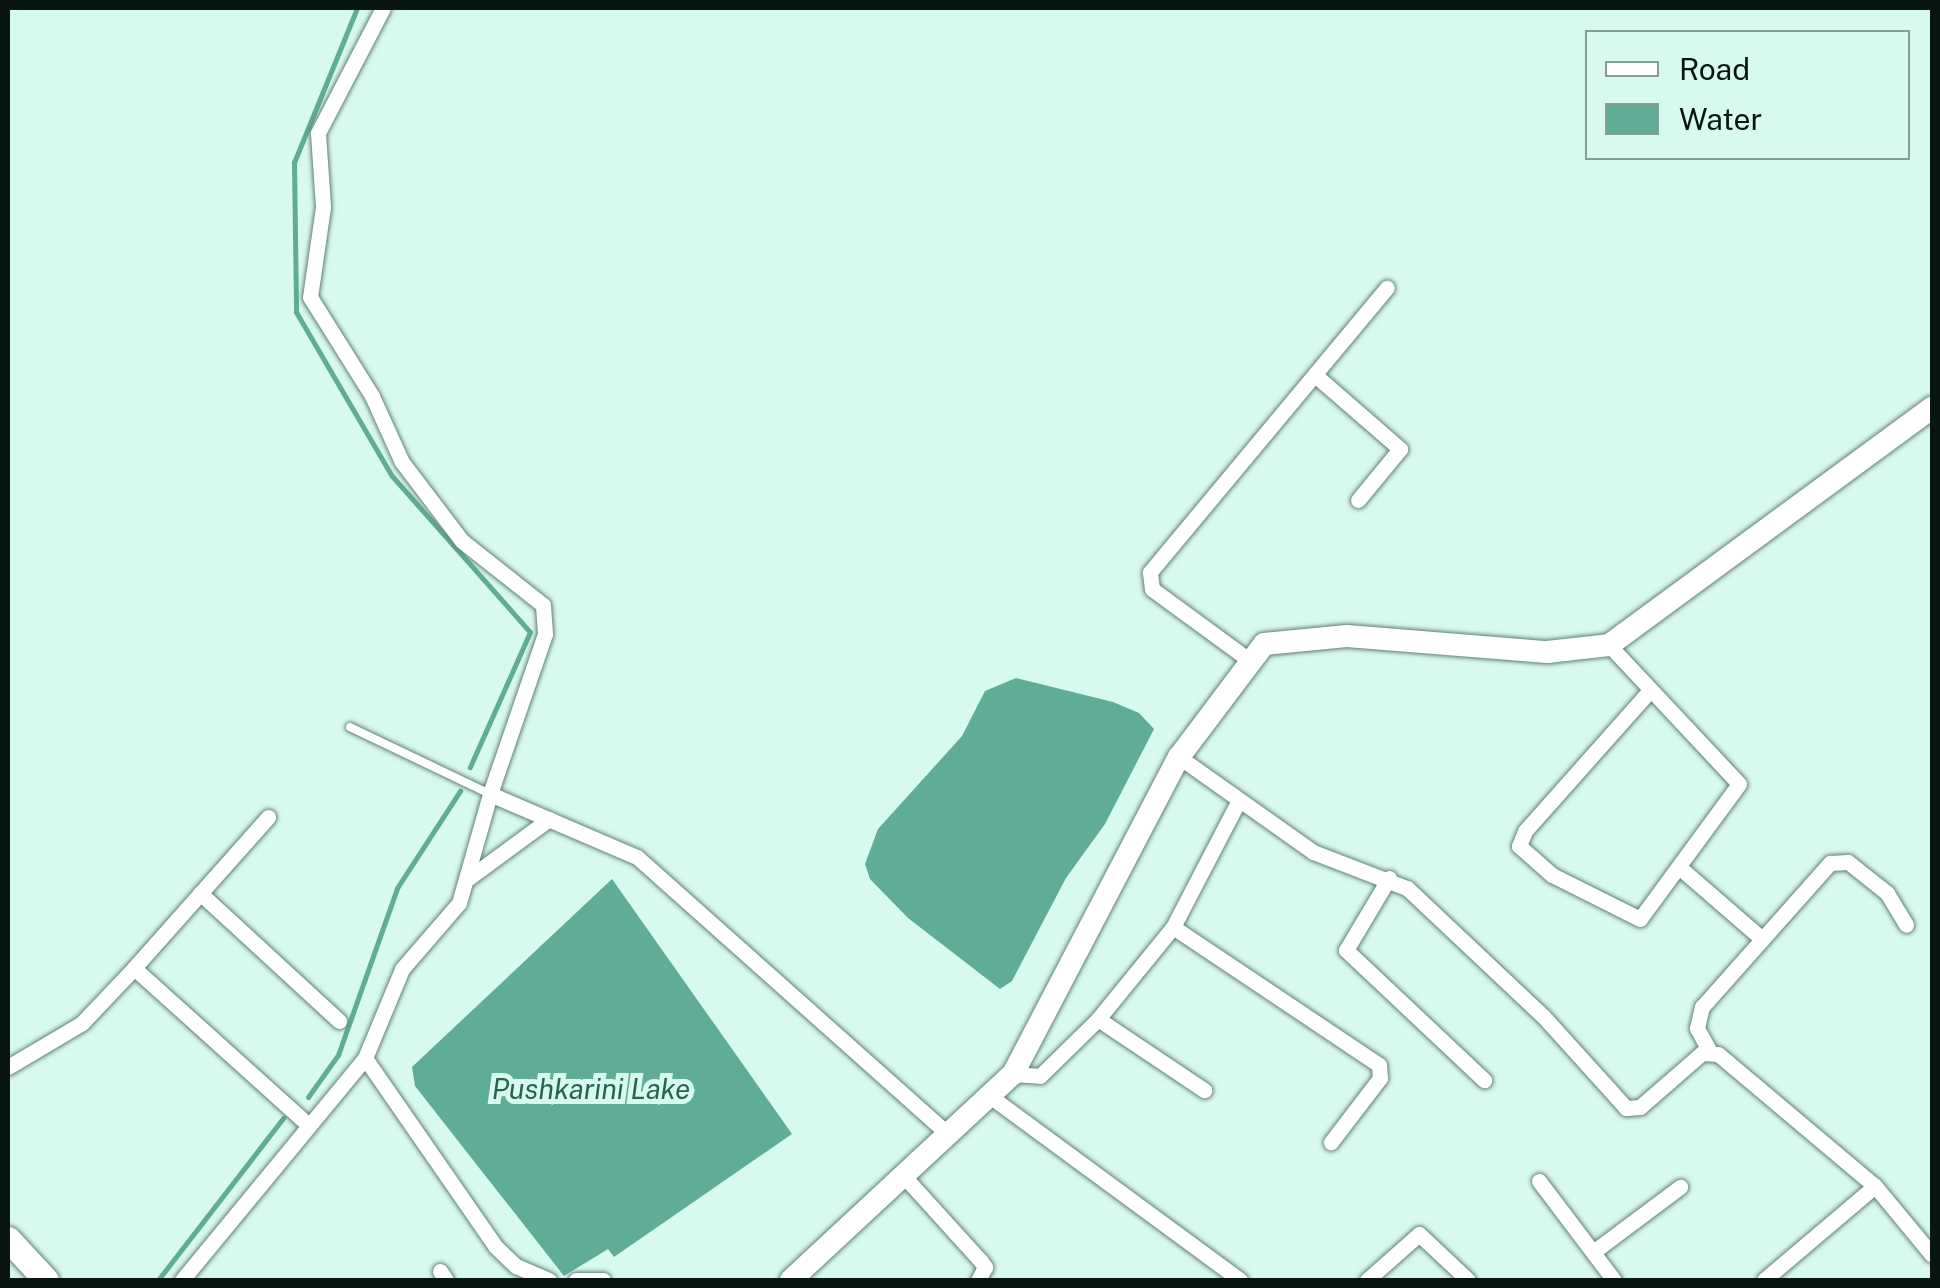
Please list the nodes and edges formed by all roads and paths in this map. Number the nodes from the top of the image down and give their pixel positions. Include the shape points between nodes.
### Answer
1 (383, 8) edge
2 (1388, 288) dead end
3 (1315, 376) junction
4 (1932, 408) edge
5 (1358, 500) dead end
6 (1609, 645) junction
7 (1249, 660) junction
8 (1650, 690) junction
9 (350, 727) dead end
10 (1179, 757) junction
11 (490, 794) junction
12 (1237, 804) junction
13 (268, 817) dead end
14 (549, 819) junction
15 (1679, 867) junction
16 (1389, 878) junction
17 (466, 880) junction
18 (200, 893) junction
19 (1906, 925) dead end
20 (1173, 926) junction
21 (1762, 938) junction
22 (134, 968) junction
23 (1098, 1019) junction
24 (339, 1021) dead end
25 (1709, 1050) junction
26 (365, 1058) junction
27 (8, 1066) edge
28 (1013, 1074) junction
29 (1484, 1080) dead end
30 (1204, 1090) dead end
31 (991, 1097) junction
32 (307, 1124) junction
33 (946, 1132) junction
34 (1331, 1142) dead end
35 (900, 1174) junction
36 (1538, 1181) dead end
37 (1680, 1186) dead end
38 (1875, 1186) junction
39 (8, 1239) edge
40 (1593, 1252) junction
41 (1932, 1255) edge
42 (796, 1279) edge
43 (46, 1280) edge
44 (182, 1280) edge
45 (549, 1280) edge
46 (576, 1280) edge
47 (604, 1280) edge
48 (978, 1280) edge
49 (1240, 1280) edge
50 (1367, 1280) edge
51 (1468, 1280) edge
52 (1614, 1280) edge
53 (1764, 1280) edge

1 - 11 street via 318,133 323,207 310,298 372,396 402,462 462,541 544,605 545,634
2 - 3 street
3 - 5 street via 1400,449
3 - 7 street via 1150,572 1152,589
4 - 6 main road
6 - 7 main road via 1547,652 1298,636 1264,644
6 - 8 street
7 - 10 main road
8 - 15 street via 1739,784
8 - 15 street via 1525,831 1519,846 1552,875 1640,919
9 - 11 lane
10 - 12 street
10 - 28 main road
11 - 14 street
11 - 17 street
12 - 16 street via 1312,852
12 - 20 street
13 - 18 street
14 - 17 street
14 - 33 street via 637,857
15 - 21 street
16 - 25 street via 1543,1016 1626,1108 1640,1107
16 - 29 street via 1346,950
17 - 26 street via 447,920 402,969
18 - 22 street
18 - 24 street
19 - 21 street via 1887,893 1840,860 1820,871
20 - 23 street
20 - 34 street via 1379,1065 1380,1078
21 - 25 street via 1702,1007 1697,1028
22 - 27 street via 82,1023
22 - 32 street
23 - 28 street via 1040,1076
23 - 30 street
25 - 38 street via 1806,1122
26 - 32 street
26 - 45 street via 495,1246 516,1266
28 - 31 main road
31 - 33 main road
31 - 49 street
32 - 44 street
33 - 35 main road
35 - 42 main road
35 - 48 street via 980,1260 985,1267
36 - 40 street
37 - 40 street
38 - 41 street
38 - 53 street
39 - 43 main road
40 - 52 street
46 - 47 street
50 - 51 street via 1420,1234

